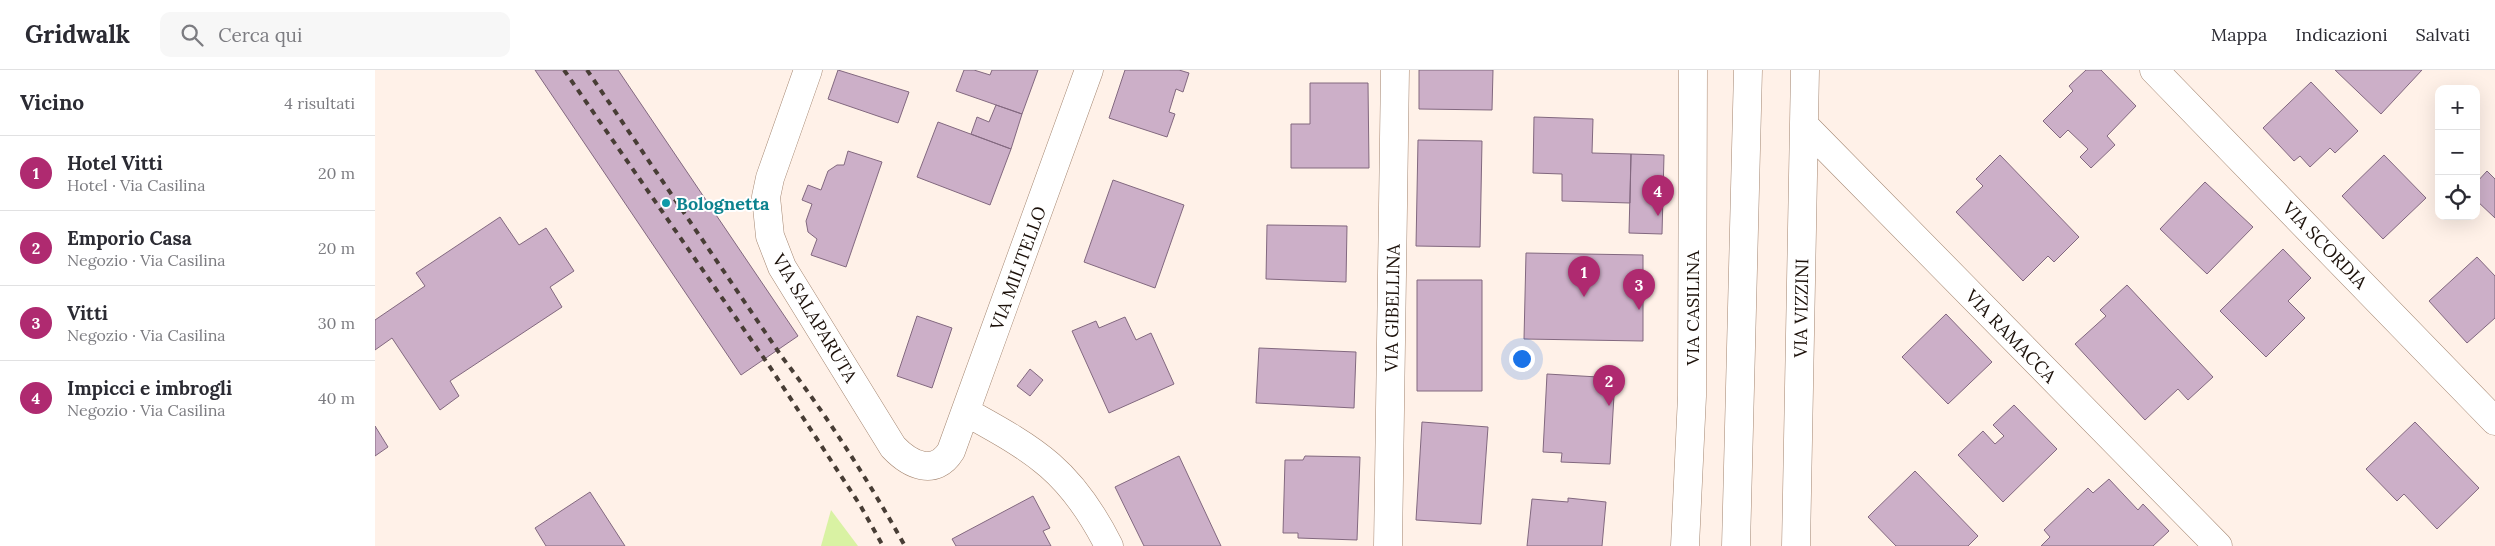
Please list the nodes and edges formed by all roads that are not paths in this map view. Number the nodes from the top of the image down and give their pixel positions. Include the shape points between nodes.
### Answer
1 (808, 70) edge
2 (1089, 70) edge
3 (1395, 70) edge
4 (1693, 70) edge
5 (1748, 70) edge
6 (1805, 70) edge
7 (2154, 70) edge
8 (1805, 126) junction
9 (966, 412) junction
10 (2495, 421) edge
11 (942, 463) joint
12 (1109, 546) edge
13 (1388, 546) edge
14 (1685, 546) edge
15 (1736, 546) edge
16 (1796, 546) edge
17 (2218, 546) edge

1 - 11 street, VIA SALAPARUTA via 767,188 767,223 773,248 893,447 916,464 930,467
2 - 9 street, VIA MILITELLO
3 - 13 street, VIA GIBELLINA
4 - 14 street, VIA CASILINA via 1692,396
5 - 15 street
6 - 8 street, VIA VIZZINI
7 - 10 street, VIA SCORDIA
8 - 16 street, VIA VIZZINI
8 - 17 street, VIA RAMACCA
9 - 11 street, VIA MILITELLO via 951,452
9 - 12 street via 1017,440 1053,467 1081,498

